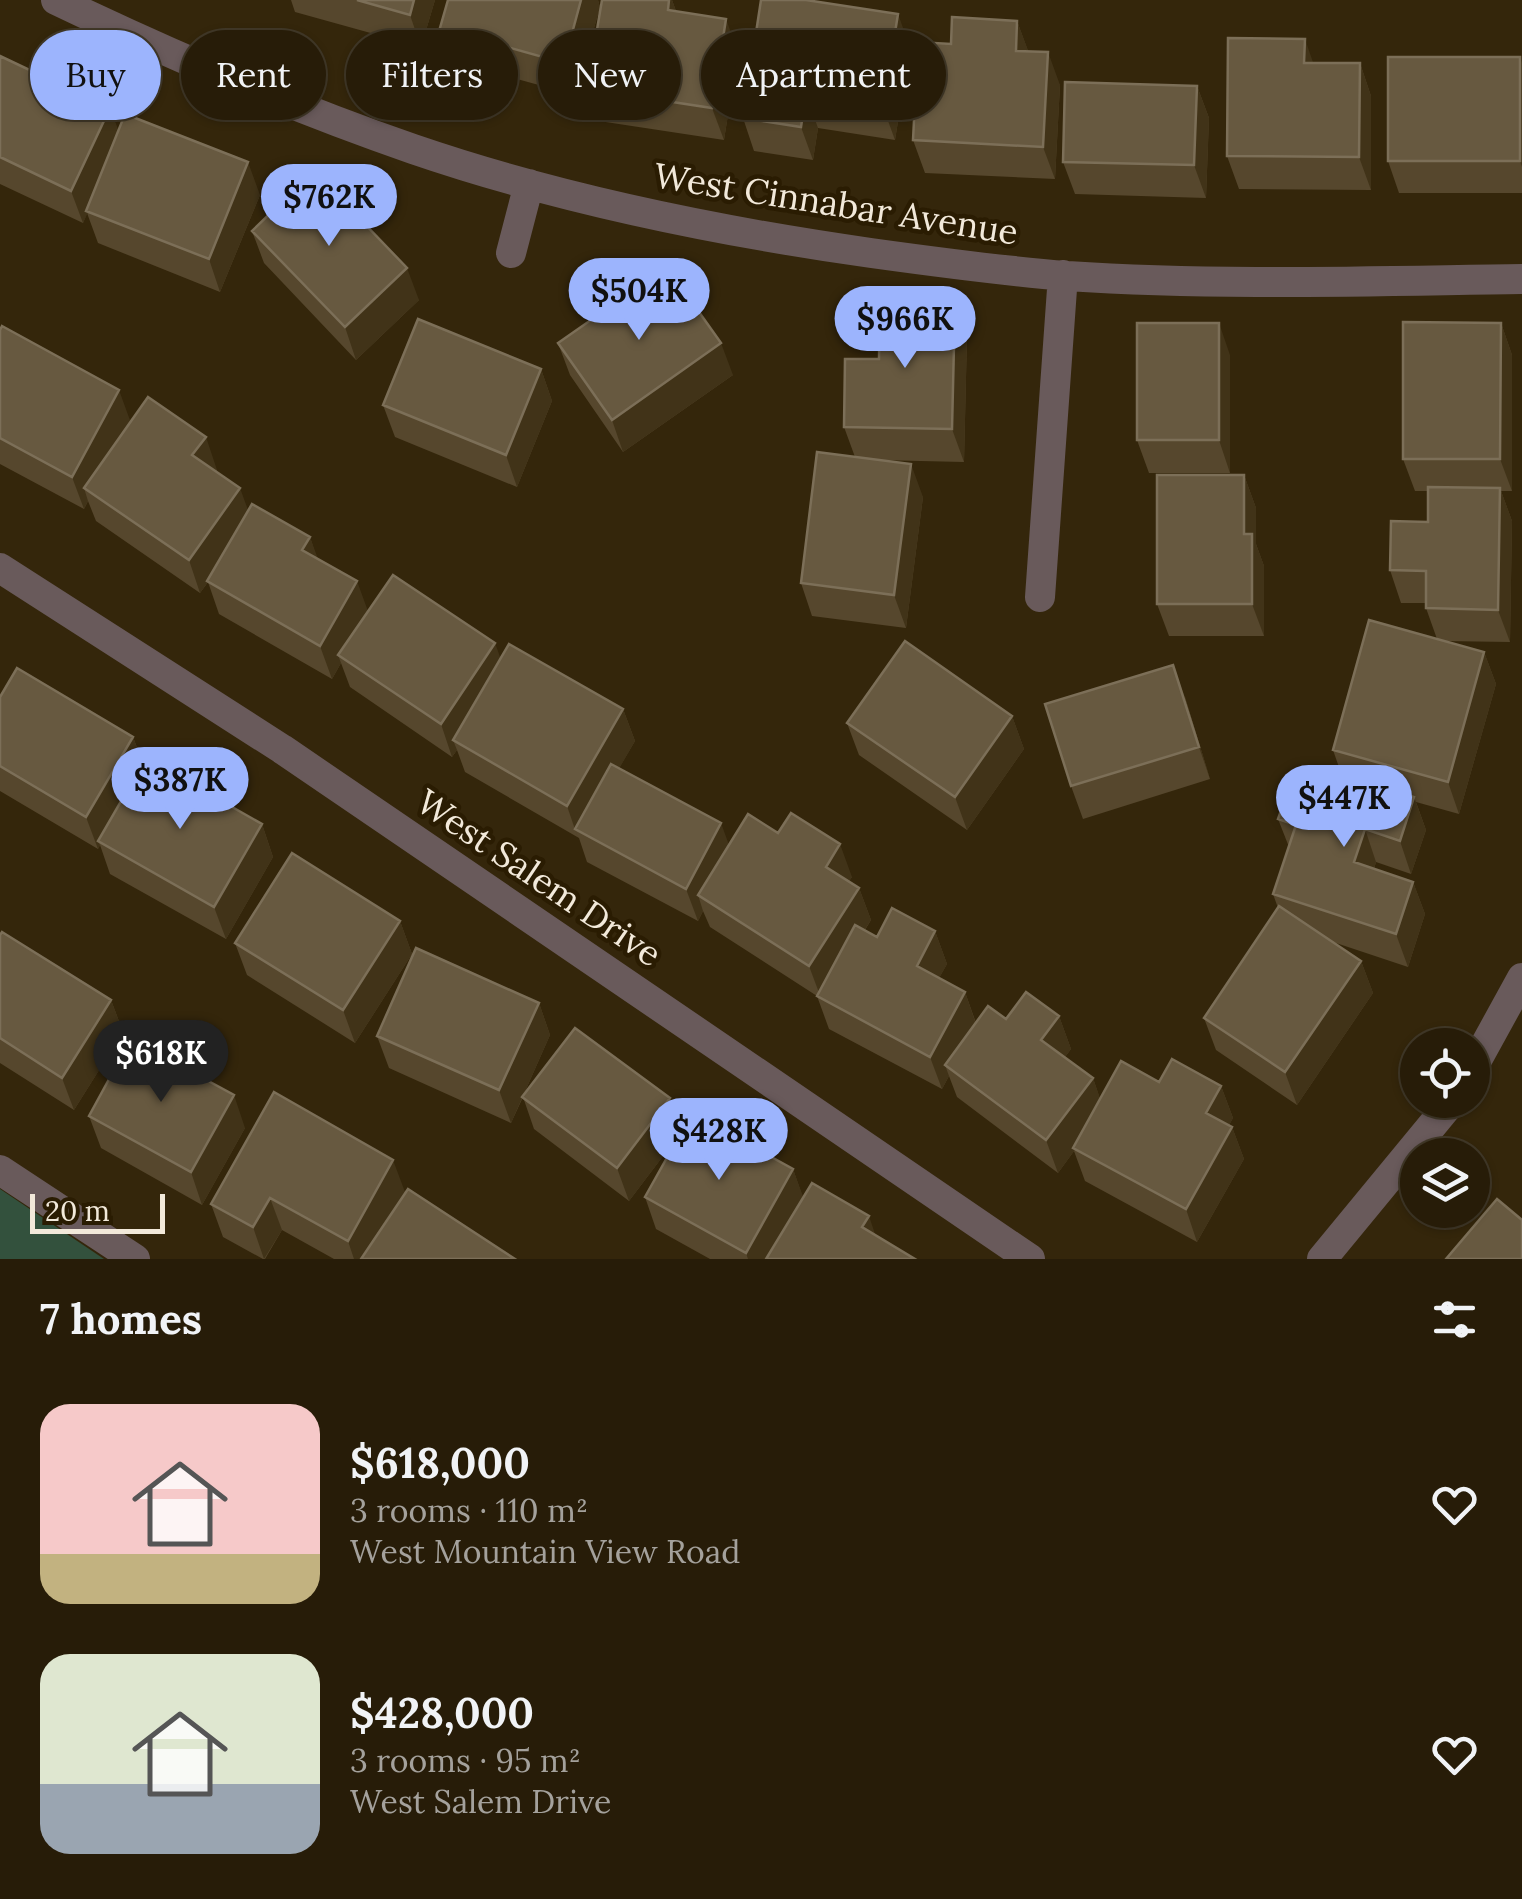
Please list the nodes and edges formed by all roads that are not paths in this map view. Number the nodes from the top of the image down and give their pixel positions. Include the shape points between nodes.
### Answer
1 (56, 0) edge
2 (528, 184) junction
3 (510, 253) dead end
4 (1063, 275) junction
5 (1522, 279) edge
6 (0, 568) edge
7 (1040, 596) dead end
8 (1522, 978) edge
9 (1490, 1036) edge
10 (1439, 1118) edge
11 (0, 1170) edge
12 (136, 1259) edge
13 (1030, 1259) edge
14 (1322, 1259) edge

1 - 2 street, West Cinnabar Avenue via 303,109
2 - 3 street
2 - 4 street, West Cinnabar Avenue via 757,236
4 - 5 street, West Cinnabar Avenue via 1206,283
4 - 7 street
6 - 13 street, West Salem Drive via 282,748
8 - 9 street
10 - 14 street
11 - 12 street

